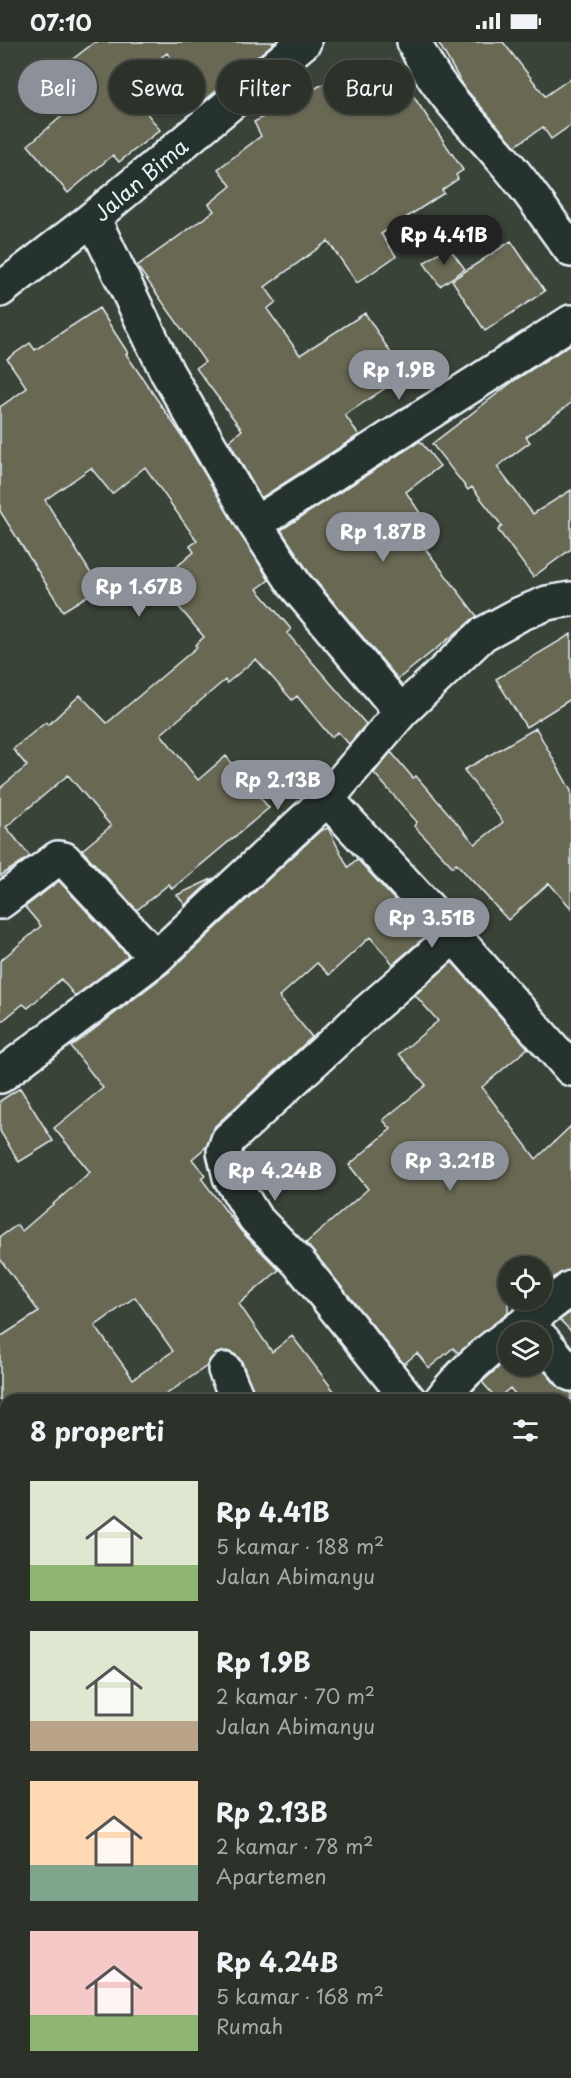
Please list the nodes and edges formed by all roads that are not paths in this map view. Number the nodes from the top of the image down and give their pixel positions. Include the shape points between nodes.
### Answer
1 (304, 42) edge
2 (414, 42) edge
3 (93, 218) junction
4 (571, 250) edge
5 (0, 290) edge
6 (571, 322) edge
7 (255, 524) junction
8 (571, 599) edge
9 (401, 712) junction
10 (327, 799) junction
11 (0, 902) edge
12 (454, 936) junction
13 (156, 958) junction
14 (571, 1069) edge
15 (0, 1076) edge
16 (571, 1288) edge
17 (535, 1322) edge
18 (498, 1346) edge
19 (552, 1357) edge
20 (225, 1370) dead end
21 (571, 1374) edge
22 (235, 1394) edge
23 (404, 1394) edge
24 (447, 1394) edge

1 - 3 street, Jalan Bima
2 - 4 street via 446,97 505,162
3 - 5 street, Jalan Bima
3 - 7 street via 167,372
6 - 7 street
7 - 9 street via 295,585
8 - 9 street via 547,603 483,634
9 - 10 street
10 - 12 street
10 - 13 street
11 - 13 street via 58,858 64,860
12 - 14 street
12 - 23 street via 228,1140 224,1152 230,1177 255,1218 299,1263
13 - 15 street
16 - 17 street
18 - 24 street
19 - 21 street
20 - 22 street

